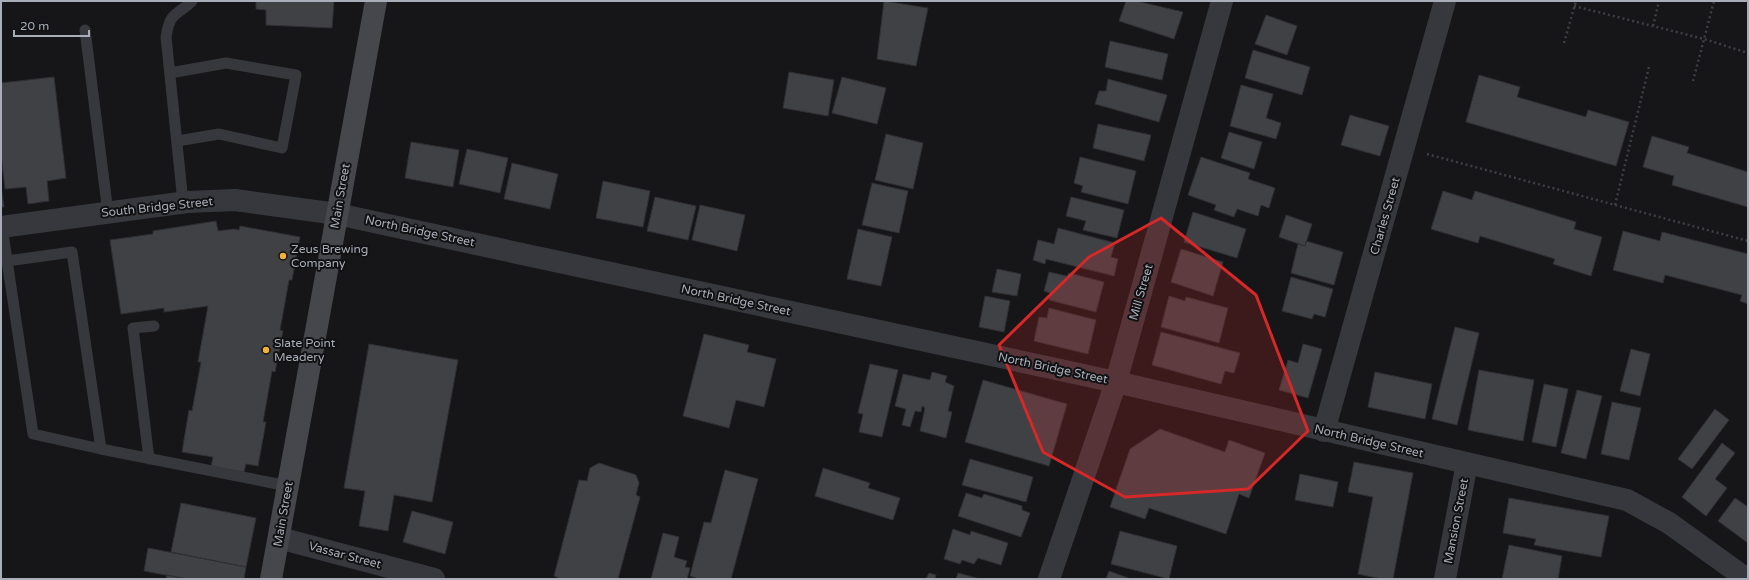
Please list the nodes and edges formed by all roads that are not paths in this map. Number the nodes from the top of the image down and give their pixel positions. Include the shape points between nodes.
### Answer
1 (192, 1) edge
2 (376, 1) edge
3 (1222, 1) edge
4 (1445, 1) edge
5 (85, 30) dead end
6 (170, 73) junction
7 (177, 141) junction
8 (183, 202) junction
9 (108, 213) junction
10 (337, 214) junction
11 (2, 227) edge
12 (7, 261) junction
13 (154, 326) dead end
14 (1116, 382) junction
15 (1324, 431) junction
16 (101, 449) junction
17 (149, 459) junction
18 (1467, 463) junction
19 (288, 486) junction
20 (279, 538) junction
21 (271, 579) edge
22 (434, 579) edge
23 (1049, 579) edge
24 (1445, 579) edge
25 (1747, 579) edge

1 - 6 lane via 177,12 168,23 166,37
2 - 10 street, Main Street
3 - 14 street, Mill Street
4 - 15 street, Charles Street
5 - 9 lane
6 - 7 lane
6 - 7 lane via 226,63 296,75 282,148 218,134
7 - 8 lane
8 - 9 street, South Bridge Street
8 - 10 street, South Bridge Street via 235,200
9 - 11 street, South Bridge Street
10 - 14 street, North Bridge Street
10 - 19 street, Main Street
11 - 12 lane
12 - 16 lane via 33,434
12 - 16 lane via 72,252
13 - 17 lane via 133,328
14 - 15 street, North Bridge Street
14 - 23 street, Mill Street
15 - 18 street, North Bridge Street
16 - 17 lane
17 - 19 lane
18 - 24 street, Mansion Street
18 - 25 street, North Bridge Street via 1627,500 1669,524
19 - 20 street, Main Street
20 - 21 street, Main Street
20 - 22 street, Vassar Street

